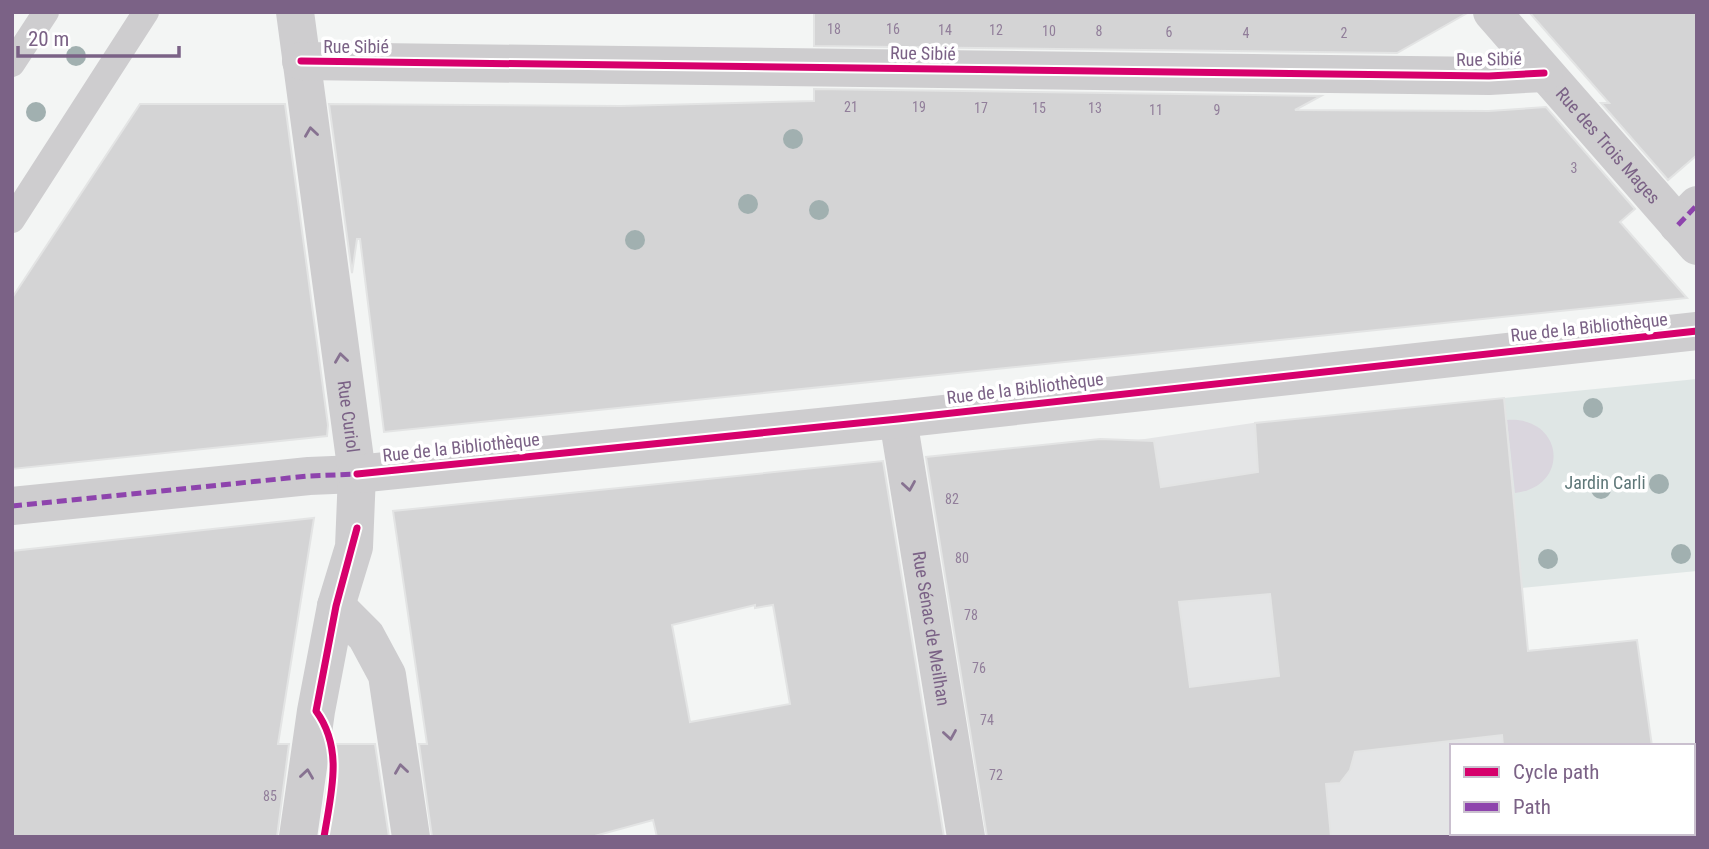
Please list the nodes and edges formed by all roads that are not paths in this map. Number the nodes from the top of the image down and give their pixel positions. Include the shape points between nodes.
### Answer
1 (46, 12) edge
2 (146, 12) edge
3 (295, 12) edge
4 (1492, 12) edge
5 (301, 61) junction
6 (12, 64) edge
7 (1544, 73) junction
8 (12, 220) edge
9 (1690, 226) edge
10 (1697, 331) edge
11 (898, 419) junction
12 (356, 474) junction
13 (12, 506) edge
14 (336, 606) junction
15 (298, 837) edge
16 (411, 837) edge
17 (966, 837) edge

1 - 6 lane
2 - 8 lane
3 - 5 street, Rue Curiol
4 - 7 street, Rue des Trois Mages
5 - 7 street, Rue Sibié via 1489,76
12 -> 5 street, Rue Curiol
7 - 9 street, Rue des Trois Mages
10 - 11 street, Rue de la Bibliothèque
11 - 12 street, Rue de la Bibliothèque
11 -> 17 street, Rue Sénac de Meilhan
12 - 13 street, Rue de la Bibliothèque
12 - 14 street, Rue Curiol via 357,528
15 -> 14 street, Rue Curiol
16 -> 14 street via 387,675 366,636

